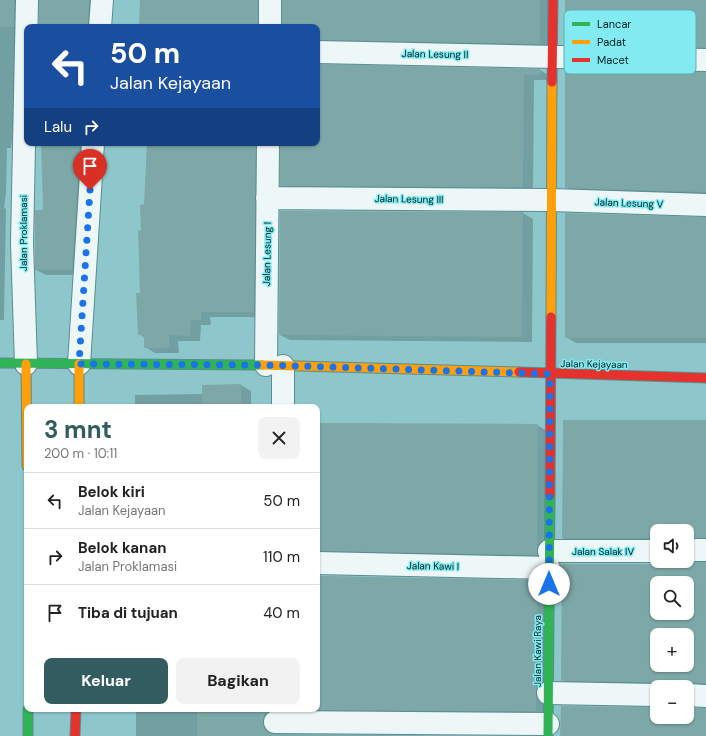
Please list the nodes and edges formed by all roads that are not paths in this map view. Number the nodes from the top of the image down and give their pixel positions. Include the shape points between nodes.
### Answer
1 (27, 0) edge
2 (102, 0) edge
3 (270, 0) edge
4 (553, 0) edge
5 (27, 24) edge
6 (100, 24) edge
7 (270, 24) edge
8 (320, 52) edge
9 (552, 57) junction
10 (564, 57) edge
11 (696, 60) edge
12 (706, 60) edge
13 (24, 146) edge
14 (93, 146) edge
15 (268, 146) edge
16 (267, 198) junction
17 (551, 200) junction
18 (706, 205) edge
19 (0, 363) edge
20 (26, 364) junction
21 (79, 364) junction
22 (274, 366) junction
23 (550, 374) junction
24 (706, 378) edge
25 (26, 404) edge
26 (79, 404) edge
27 (282, 404) edge
28 (694, 550) edge
29 (706, 550) edge
30 (650, 552) edge
31 (549, 560) junction
32 (320, 563) edge
33 (548, 693) junction
34 (650, 695) edge
35 (694, 695) edge
36 (706, 696) edge
37 (28, 712) edge
38 (76, 712) edge
39 (275, 722) edge
40 (548, 730) edge
41 (28, 736) edge
42 (75, 736) edge

1 - 5 street, Jalan Proklamasi
2 - 6 street
3 - 7 street
4 - 9 street, Jalan Kawi Raya
8 - 9 street, Jalan Lesung II
9 - 10 street, Jalan Lesung II
9 - 17 street, Jalan Kawi Raya
11 - 12 street, Jalan Lesung II
13 - 20 street, Jalan Proklamasi via 22,243
14 - 21 street
15 - 16 street, Jalan Lesung I
16 - 17 street, Jalan Lesung III
16 - 22 street, Jalan Lesung I
17 - 18 street, Jalan Lesung V
17 - 23 street, Jalan Kawi Raya
19 - 20 street, Jalan Kejayaan
20 - 21 street, Jalan Kejayaan
20 - 25 street, Jalan Proklamasi
21 - 22 street, Jalan Kejayaan
21 - 26 street
22 - 23 street, Jalan Kejayaan
22 - 27 street, Jalan Lesung I
23 - 24 street, Jalan Kejayaan
23 - 31 street, Jalan Kawi Raya
28 - 29 street
30 - 31 street, Jalan Salak IV
31 - 32 street, Jalan Kawi I
31 - 33 street, Jalan Kawi Raya
33 - 34 street
33 - 40 street, Jalan Kawi Raya
35 - 36 street
37 - 41 street
38 - 42 street
39 - 40 street

